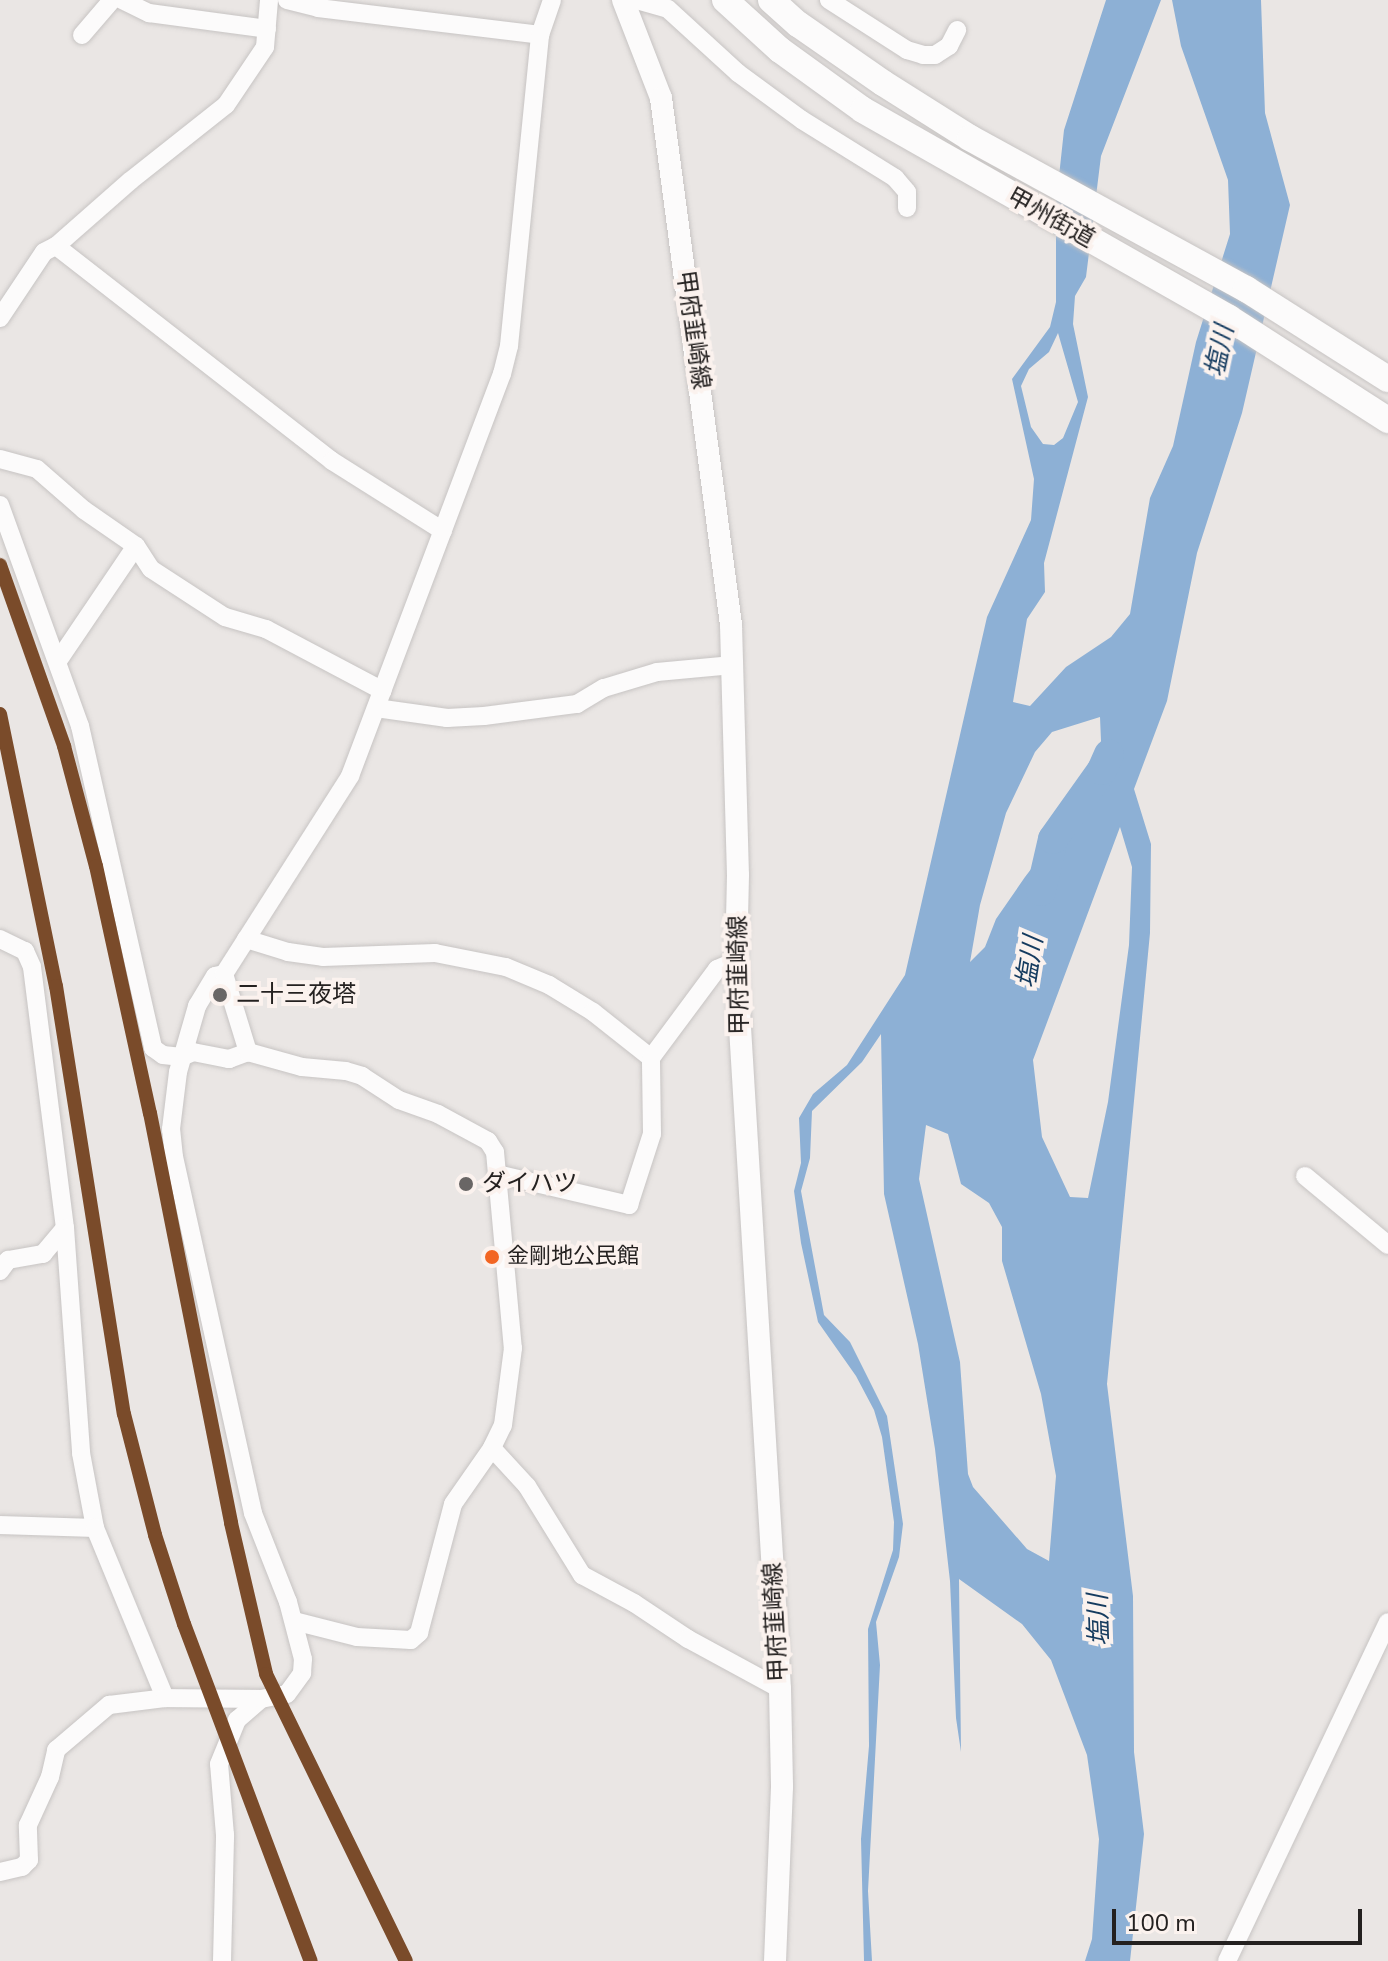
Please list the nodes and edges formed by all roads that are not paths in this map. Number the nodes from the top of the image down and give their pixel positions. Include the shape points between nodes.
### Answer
1 (112, 0) edge
2 (122, 0) edge
3 (269, 0) edge
4 (287, 0) edge
5 (552, 0) edge
6 (623, 0) edge
7 (637, 0) edge
8 (725, 0) edge
9 (771, 0) edge
10 (829, 0) edge
11 (672, 5) edge
12 (267, 29) junction
13 (957, 30) dead end
14 (82, 35) dead end
15 (540, 35) junction
16 (907, 208) dead end
17 (56, 246) junction
18 (0, 318) edge
19 (1388, 379) edge
20 (1388, 420) edge
21 (0, 459) edge
22 (0, 505) edge
23 (443, 531) junction
24 (136, 546) junction
25 (58, 661) junction
26 (733, 665) junction
27 (380, 700) junction
28 (0, 939) edge
29 (246, 939) junction
30 (736, 961) junction
31 (224, 974) junction
32 (248, 1052) junction
33 (182, 1057) junction
34 (651, 1058) junction
35 (497, 1174) junction
36 (1305, 1176) dead end
37 (65, 1228) junction
38 (1388, 1245) edge
39 (0, 1271) edge
40 (492, 1448) junction
41 (0, 1525) edge
42 (95, 1528) junction
43 (294, 1621) junction
44 (1388, 1622) edge
45 (780, 1689) junction
46 (165, 1698) junction
47 (261, 1699) junction
48 (0, 1872) edge
49 (222, 1961) edge
50 (775, 1961) edge
51 (1227, 1961) edge

1 - 14 street
2 - 12 street via 149,13
3 - 12 street
4 - 15 street
5 - 15 street
6 - 26 main road, 甲府韮崎線 via 661,98 722,536
7 - 11 street
8 - 20 highway, 甲州街道 via 780,50 851,101 1229,318
9 - 19 highway, 甲州街道 via 883,83 970,138 1246,289
10 - 13 street via 923,55 949,46
11 - 16 street via 738,73 895,178 907,192
12 - 17 street via 255,66 226,105
15 - 23 street via 509,346
17 - 18 street via 44,252
17 - 23 street via 332,461
21 - 24 street via 37,469
22 - 25 street
23 - 27 street
24 - 25 street
24 - 27 street via 151,569 225,617 266,629
25 - 33 street via 80,726 153,1048
26 - 27 street via 657,672 604,688 577,704 484,716 447,718
26 - 30 main road, 甲府韮崎線
27 - 29 street via 350,776
28 - 37 street via 25,951 32,967
29 - 31 street
29 - 34 street via 323,957 435,953 506,967 593,1012
30 - 34 street via 717,969
30 - 45 main road, 甲府韮崎線
31 - 32 street
31 - 33 street via 215,976 197,1006
32 - 33 street via 229,1059 193,1052
32 - 35 street via 362,1076 399,1100 488,1141
33 - 43 street via 171,1129 174,1157 253,1513
34 - 35 street via 652,1134 629,1205
35 - 40 street via 513,1348 503,1425
36 - 38 street
37 - 39 street via 43,1254 8,1260
37 - 42 street via 75,1395
40 - 43 street via 453,1504 419,1633 411,1640 357,1637
40 - 45 street via 527,1486 582,1575
41 - 42 street
42 - 46 street
43 - 47 street via 302,1673 287,1694
44 - 51 street
45 - 50 main road, 甲府韮崎線
46 - 47 street
46 - 48 street via 109,1705 56,1750 28,1825 29,1860
47 - 49 street via 237,1720 219,1764 225,1835

